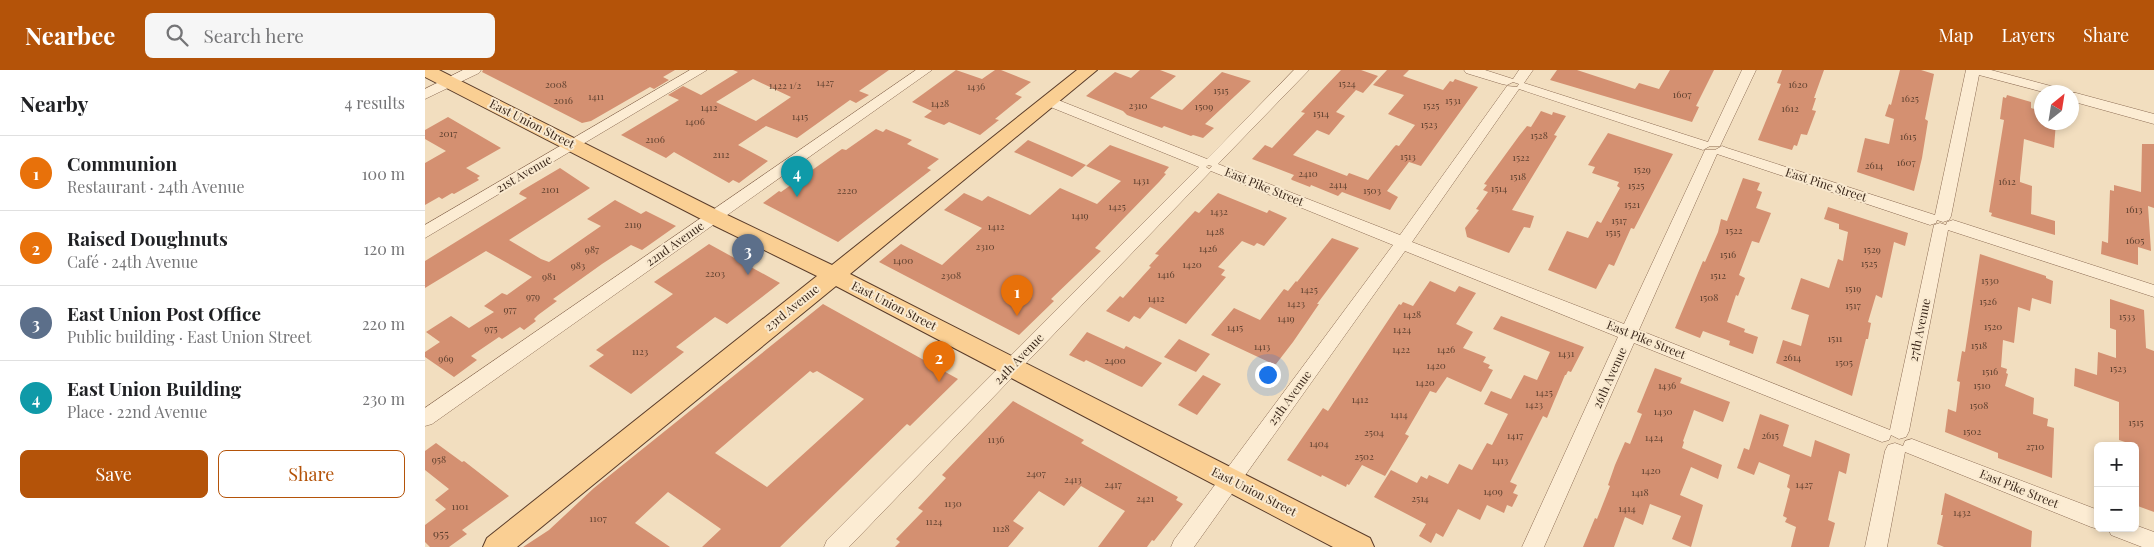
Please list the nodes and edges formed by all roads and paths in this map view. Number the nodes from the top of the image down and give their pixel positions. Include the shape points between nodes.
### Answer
1 (425, 70) edge
2 (474, 70) edge
3 (700, 70) edge
4 (925, 70) edge
5 (1087, 70) edge
6 (1302, 70) edge
7 (1471, 70) edge
8 (1749, 70) edge
9 (1974, 70) edge
10 (1517, 81) edge
11 (450, 82) junction
12 (2034, 86) edge
13 (425, 95) edge
14 (2079, 98) edge
15 (1048, 101) junction
16 (2154, 119) edge
17 (572, 145) junction
18 (1713, 148) junction
19 (1209, 166) junction
20 (714, 217) junction
21 (1942, 222) junction
22 (425, 232) edge
23 (1402, 243) junction
24 (833, 275) junction
25 (2154, 291) edge
26 (1630, 334) junction
27 (1011, 366) junction
28 (425, 418) edge
29 (1890, 432) junction
30 (1903, 449) junction
31 (1231, 480) junction
32 (2094, 519) edge
33 (2129, 532) edge
34 (2154, 542) edge
35 (497, 547) edge
36 (835, 547) edge
37 (1182, 547) edge
38 (1360, 547) edge
39 (1533, 547) edge
40 (1876, 547) edge

1 - 11 main road, East Union Street
2 - 11 street
3 - 17 street, 21st Avenue
4 - 20 street, 22nd Avenue
5 - 15 main road, 23rd Avenue
6 - 19 street, 24th Avenue
7 - 10 street, East Pine Street
8 - 18 street, 26th Avenue
9 - 12 street
9 - 21 street, 27th Avenue
10 - 18 street, East Pine Street
10 - 23 street, 25th Avenue
11 - 13 street
11 - 17 main road, East Union Street
14 - 16 street
15 - 19 street, East Pike Street
15 - 24 main road, 23rd Avenue
17 - 20 main road, East Union Street
17 - 22 street, 21st Avenue
18 - 21 street, East Pine Street
18 - 26 street, 26th Avenue
19 - 23 street, East Pike Street
19 - 27 street, 24th Avenue
20 - 24 main road, East Union Street
20 - 28 street, 22nd Avenue
21 - 25 street, East Pine Street
21 - 29 street, 27th Avenue
23 - 26 street, East Pike Street
23 - 31 street, 25th Avenue
24 - 27 main road, East Union Street
24 - 35 main road, 23rd Avenue
26 - 29 street, East Pike Street
26 - 39 street, 26th Avenue
27 - 31 main road, East Union Street
27 - 36 street, 24th Avenue
29 - 30 street via 1908,437
30 - 32 street, East Pike Street
30 - 40 street
31 - 37 street, 25th Avenue
31 - 38 main road, East Union Street
33 - 34 street

